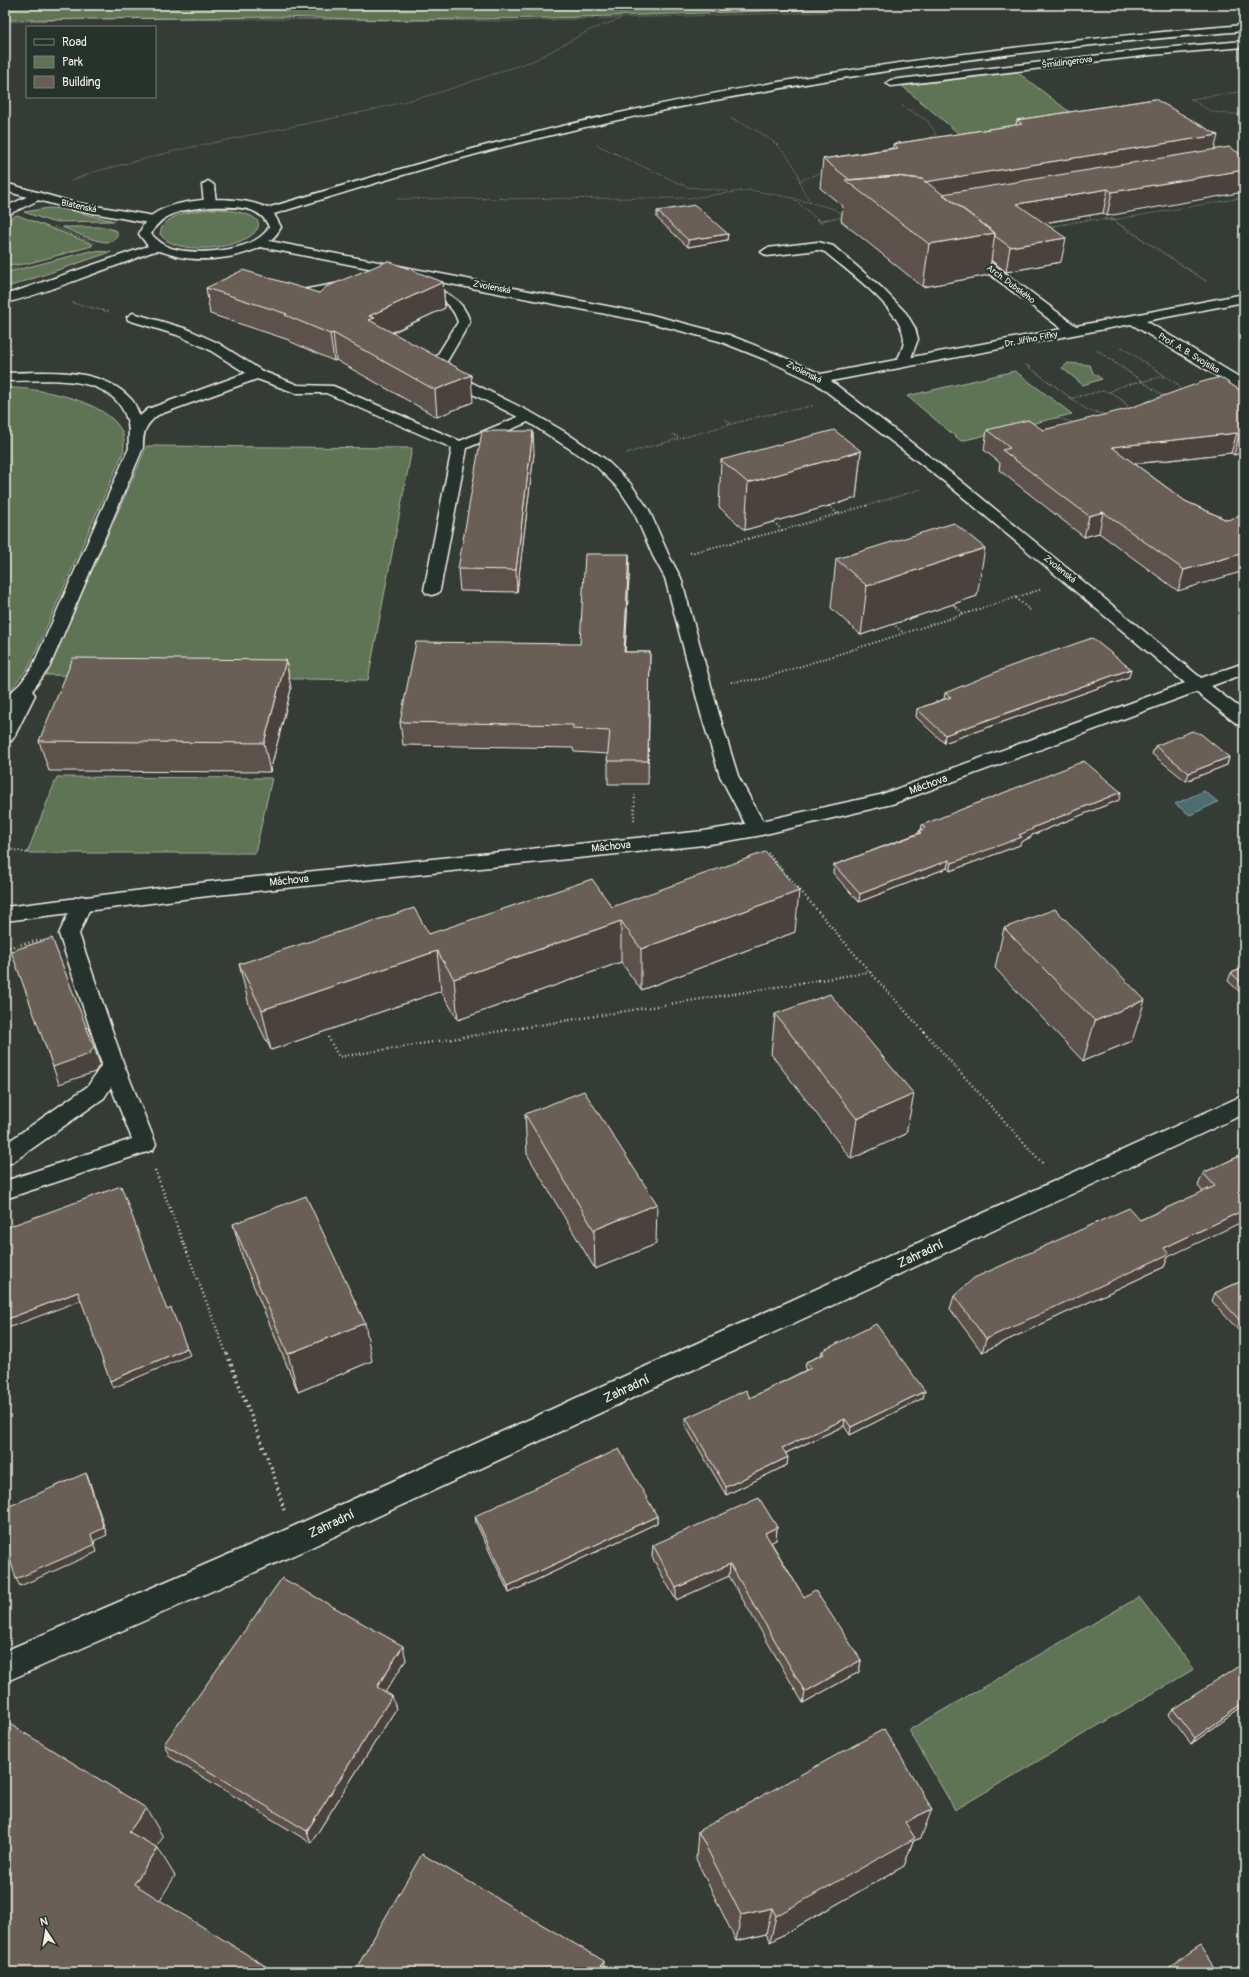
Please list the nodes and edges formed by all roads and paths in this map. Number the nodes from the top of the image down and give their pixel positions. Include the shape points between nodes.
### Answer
1 (839, 5) edge
2 (906, 5) edge
3 (851, 9) junction
4 (625, 18) junction
5 (5, 22) edge
6 (1244, 28) edge
7 (1244, 44) edge
8 (891, 83) dead end
9 (1244, 91) edge
10 (896, 103) dead end
11 (1244, 115) edge
12 (731, 119) dead end
13 (923, 142) edge
14 (595, 144) dead end
15 (826, 171) dead end
16 (799, 181) junction
17 (208, 185) dead end
18 (5, 187) edge
19 (734, 191) junction
20 (1244, 195) edge
21 (37, 196) junction
22 (793, 198) junction
23 (393, 199) dead end
24 (811, 202) junction
25 (210, 203) junction
26 (5, 212) edge
27 (266, 212) junction
28 (154, 220) junction
29 (1113, 220) junction
30 (819, 221) junction
31 (49, 225) dead end
32 (56, 225) dead end
33 (1044, 228) edge
34 (259, 243) junction
35 (959, 244) edge
36 (157, 247) junction
37 (767, 252) dead end
38 (839, 258) junction
39 (5, 266) edge
40 (5, 271) edge
41 (388, 281) edge
42 (367, 283) edge
43 (1211, 284) dead end
44 (1244, 298) edge
45 (5, 299) edge
46 (309, 307) edge
47 (133, 317) dead end
48 (1133, 319) junction
49 (1074, 331) junction
50 (1116, 346) dead end
51 (1095, 350) dead end
52 (903, 363) junction
53 (1025, 364) dead end
54 (257, 374) junction
55 (1166, 376) junction
56 (5, 377) edge
57 (818, 379) junction
58 (1141, 381) junction
59 (1244, 386) edge
60 (1110, 392) junction
61 (1177, 396) edge
62 (1072, 399) junction
63 (1160, 401) edge
64 (853, 405) junction
65 (1124, 410) edge
66 (1112, 413) edge
67 (1106, 415) junction
68 (528, 417) junction
69 (1099, 417) edge
70 (1057, 418) dead end
71 (726, 420) dead end
72 (1079, 422) edge
73 (731, 424) junction
74 (137, 432) junction
75 (673, 434) dead end
76 (679, 438) junction
77 (460, 446) junction
78 (600, 462) junction
79 (951, 480) junction
80 (829, 506) edge
81 (838, 514) junction
82 (774, 522) edge
83 (783, 530) junction
84 (661, 556) junction
85 (1072, 579) junction
86 (432, 590) dead end
87 (1015, 598) junction
88 (954, 605) edge
89 (1031, 611) dead end
90 (965, 614) junction
91 (893, 624) edge
92 (904, 634) junction
93 (40, 668) junction
94 (1244, 668) edge
95 (703, 684) junction
96 (1197, 684) junction
97 (5, 708) edge
98 (1244, 720) edge
99 (5, 737) edge
100 (757, 829) junction
101 (5, 848) edge
102 (764, 848) dead end
103 (27, 853) dead end
104 (82, 903) junction
105 (5, 914) edge
106 (69, 934) junction
107 (5, 948) edge
108 (870, 972) junction
109 (328, 1037) dead end
110 (113, 1065) junction
111 (1244, 1104) edge
112 (145, 1144) junction
113 (5, 1156) edge
114 (1063, 1187) junction
115 (5, 1190) edge
116 (293, 1541) junction
117 (5, 1666) edge

1 - 3 path
2 - 3 path
3 - 4 path via 827,12
4 - 5 path via 487,21 126,18
4 - 21 path via 590,30 535,60 438,93 368,111 178,150 90,174
6 - 27 street via 968,55 838,74 721,95 457,156
7 - 8 street, Šmidingerova via 1151,52
9 - 11 path via 1190,99 1212,112
10 - 13 path via 928,120 936,134
12 - 16 path via 749,125 774,142 794,166
14 - 19 path via 687,187
15 - 16 path
16 - 24 path via 802,193
17 - 25 street
18 - 21 street, Blatenská
19 - 22 path via 750,190
19 - 23 path via 690,198
20 - 29 path via 1235,199
21 - 26 street
21 - 28 street, Blatenská
22 - 24 path
22 - 30 path
24 - 30 path via 832,208 847,217
25 - 27 street via 242,204
25 - 28 street via 178,209
27 - 34 street via 274,219 276,227
28 - 36 street via 147,227 145,234 148,241
29 - 33 path via 1095,219
29 - 43 path
30 - 38 path via 847,249
31 - 32 path
34 - 36 street via 206,255
34 - 57 street, Zvolenská via 648,318 724,338
35 - 49 street, Arch. Dubského
36 - 45 street
37 - 38 lane via 818,246 829,249
38 - 52 lane via 896,308 907,325 911,340
39 - 40 path via 23,267
41 - 68 lane via 402,282 449,299 459,306 464,322 428,366
42 - 46 lane via 290,296
44 - 48 street, Dr. Jiřího Fifky
47 - 54 lane via 182,332 212,346
48 - 49 street, Dr. Jiřího Fifky
48 - 59 street, Prof. A. B. Svojsíka
49 - 52 street, Dr. Jiřího Fifky
50 - 55 path via 1128,350
51 - 58 path
52 - 57 street, Dr. Jiřího Fifky
53 - 62 path
54 - 74 lane via 154,412 146,418
54 - 77 lane via 296,389 328,389
55 - 58 path
55 - 61 path via 1180,388 1182,392
56 - 74 lane via 90,380 109,386 124,396 130,406
57 - 64 street, Zvolenská
58 - 60 path via 1118,386
58 - 63 path via 1168,399
60 - 62 path via 1101,391
60 - 65 path via 1130,409
62 - 67 path via 1086,408
64 - 73 path via 836,410 828,402
64 - 79 street, Zvolenská
66 - 67 path
67 - 69 path
68 - 77 lane
68 - 78 lane
70 - 72 path
71 - 73 path
73 - 76 path
74 - 93 lane via 136,448
75 - 76 path
76 - 78 path
77 - 86 lane
78 - 84 lane via 625,486 641,510
79 - 81 path
79 - 85 street, Zvolenská
80 - 81 path
81 - 83 path
82 - 83 path
83 - 84 path via 699,552
84 - 95 lane via 673,578
85 - 87 path
85 - 96 street, Zvolenská
87 - 89 path
87 - 90 path
88 - 90 path
90 - 92 path
91 - 92 path
92 - 95 path via 761,679
93 - 97 lane via 26,688
93 - 99 lane
94 - 96 street, Máchova
95 - 100 lane via 729,776
96 - 98 street, Zvolenská
96 - 100 street, Máchova via 885,800
100 - 104 street, Máchova via 704,838
101 - 103 path
102 - 108 path
104 - 105 street, Máchova
104 - 106 lane
106 - 107 path
106 - 110 lane
108 - 109 path via 339,1057
108 - 114 path
110 - 112 lane
110 - 113 lane via 96,1092
111 - 114 street, Zahradní
112 - 115 lane
112 - 116 path via 273,1472
114 - 116 street, Zahradní
116 - 117 street, Zahradní

